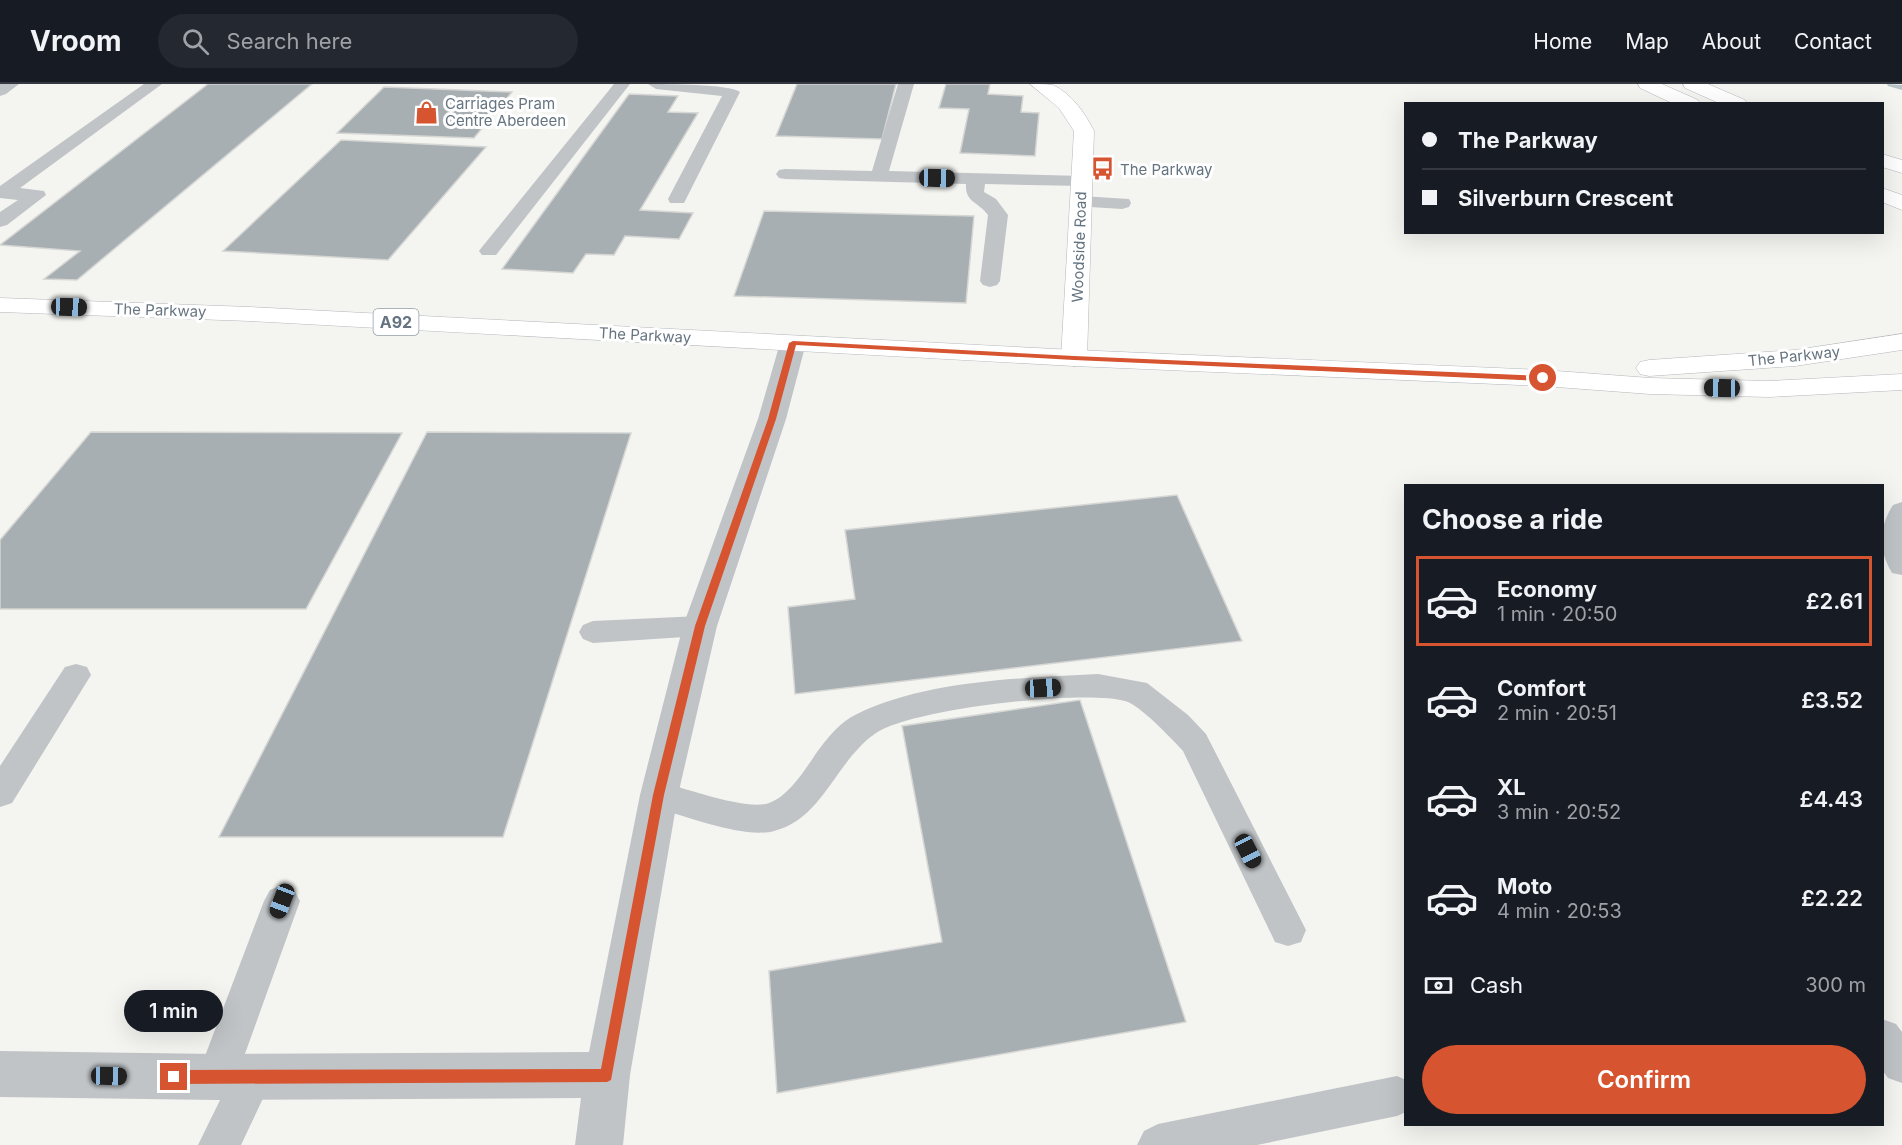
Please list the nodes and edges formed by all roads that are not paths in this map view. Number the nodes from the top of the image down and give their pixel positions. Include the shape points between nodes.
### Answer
1 (11, 84) edge
2 (154, 84) edge
3 (622, 84) edge
4 (656, 84) edge
5 (906, 84) edge
6 (1039, 84) edge
7 (1647, 84) edge
8 (1692, 84) edge
9 (0, 91) edge
10 (1687, 102) edge
11 (1733, 102) edge
12 (1884, 161) edge
13 (1902, 167) edge
14 (1884, 172) edge
15 (785, 174) dead end
16 (879, 176) junction
17 (976, 178) junction
18 (1902, 181) edge
19 (1082, 191) junction
20 (1884, 195) edge
21 (677, 200) dead end
22 (1122, 203) dead end
23 (1902, 203) edge
24 (0, 221) edge
25 (489, 251) dead end
26 (990, 281) dead end
27 (0, 305) edge
28 (1902, 342) edge
29 (793, 343) junction
30 (1074, 358) junction
31 (1543, 378) junction
32 (1902, 382) edge
33 (1902, 511) edge
34 (1902, 567) edge
35 (700, 626) junction
36 (593, 632) dead end
37 (76, 675) dead end
38 (0, 793) edge
39 (659, 795) junction
40 (282, 901) dead end
41 (1288, 930) dead end
42 (1884, 1040) edge
43 (1902, 1064) edge
44 (0, 1074) edge
45 (607, 1075) junction
46 (235, 1077) junction
47 (1397, 1096) dead end
48 (219, 1145) edge
49 (598, 1145) edge
50 (1158, 1145) edge

1 - 9 lane
2 - 24 lane via 2,193 37,195
3 - 25 lane
4 - 21 lane via 732,92
5 - 16 lane
6 - 19 main road, Woodside Road via 1076,113 1084,131
7 - 10 main road
8 - 11 main road
12 - 13 main road
14 - 18 main road
15 - 16 lane
16 - 17 lane
17 - 19 lane
17 - 26 lane via 975,194 998,215
19 - 22 lane
19 - 30 main road, Woodside Road
20 - 23 main road
27 - 29 main road, The Parkway / A92 via 273,315
28 - 31 main road, The Parkway / A92 via 1795,358
29 - 30 main road, The Parkway / A92
29 - 35 street via 772,419
30 - 31 main road, The Parkway / A92
31 - 32 main road, The Parkway / A92 via 1769,389
33 - 34 lane via 1887,543
35 - 36 lane
35 - 39 street
37 - 38 lane
39 - 41 lane via 748,819 772,818 791,808 818,778 838,747 866,723 912,705 1025,689 1098,685 1136,691 1195,743
39 - 45 street
40 - 46 lane via 249,986
42 - 43 lane
44 - 46 street
45 - 46 street
45 - 49 street
46 - 48 lane
47 - 50 lane

